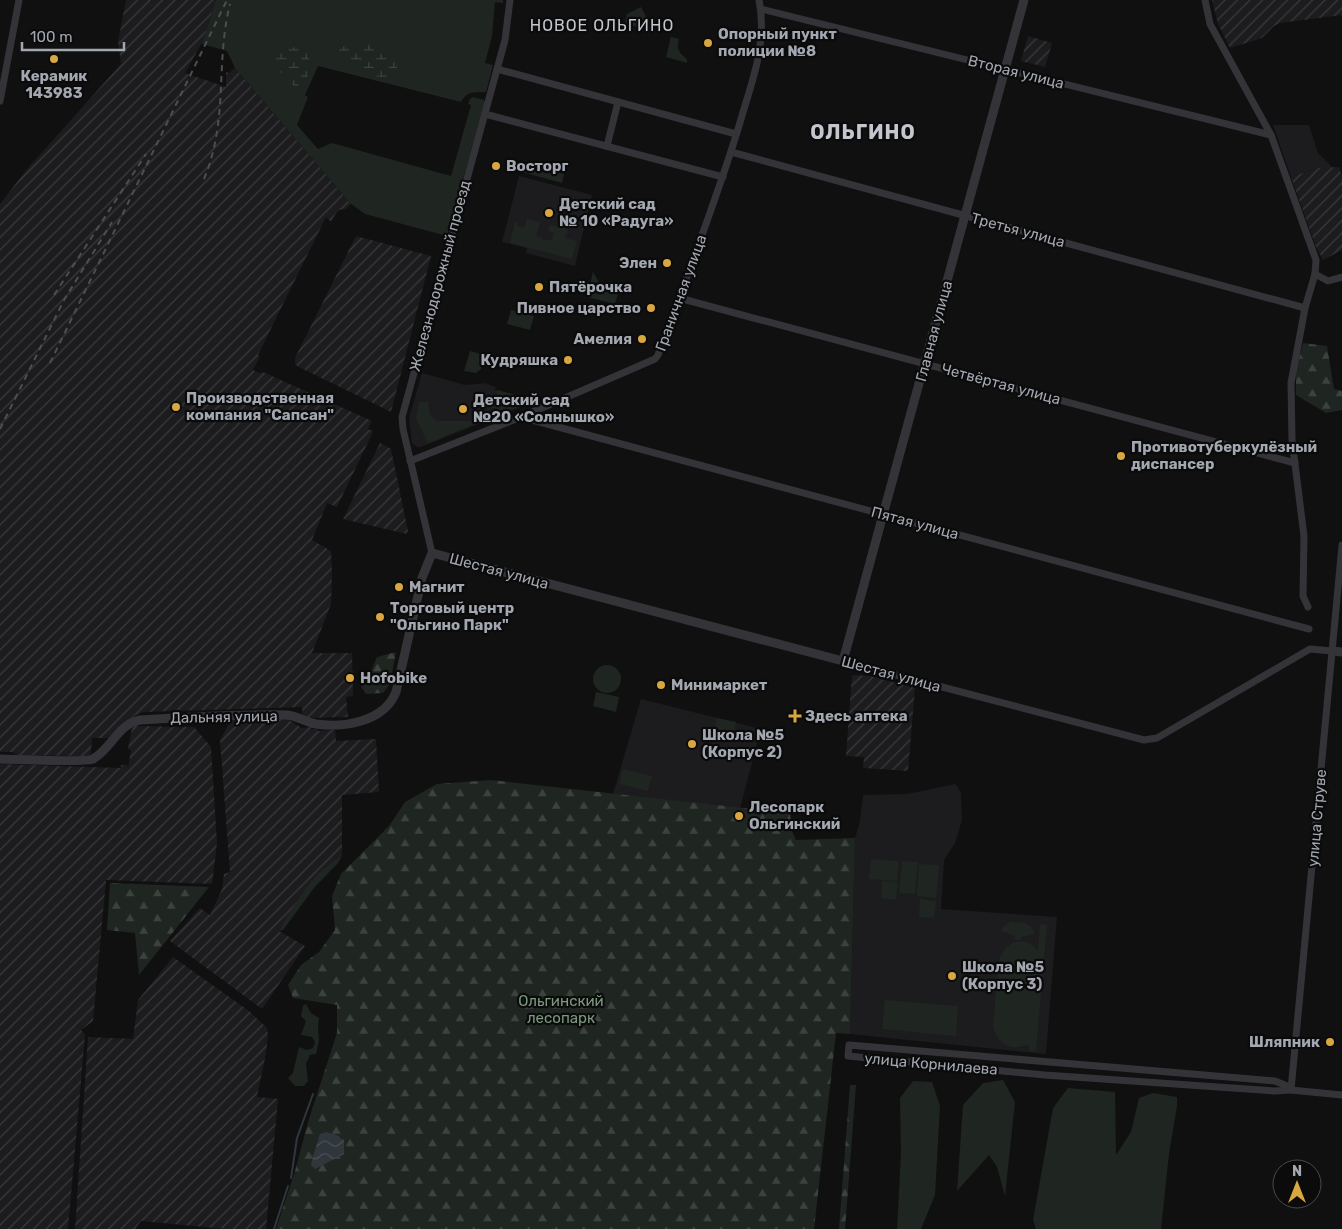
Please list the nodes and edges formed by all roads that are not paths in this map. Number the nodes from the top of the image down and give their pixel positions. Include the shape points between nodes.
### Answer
1 (16, 0) edge
2 (510, 0) edge
3 (759, 0) edge
4 (1024, 0) edge
5 (1206, 0) edge
6 (761, 9) junction
7 (497, 69) junction
8 (1005, 70) junction
9 (0, 101) edge
10 (618, 102) junction
11 (485, 114) junction
12 (736, 134) junction
13 (1271, 135) junction
14 (607, 146) junction
15 (731, 152) junction
16 (723, 177) junction
17 (965, 216) junction
18 (1315, 274) junction
19 (1342, 277) edge
20 (679, 298) junction
21 (1305, 308) junction
22 (925, 364) junction
23 (521, 417) junction
24 (410, 461) junction
25 (1295, 463) junction
26 (883, 514) junction
27 (1342, 545) edge
28 (432, 553) junction
29 (1308, 607) dead end
30 (1309, 629) dead end
31 (1332, 651) junction
32 (1342, 652) edge
33 (843, 661) junction
34 (0, 759) edge
35 (1291, 1090) junction
36 (1342, 1095) edge

1 - 9 street
2 - 7 street, Железнодорожный проезд
3 - 6 street, Граничная улица
4 - 8 street, Главная улица
5 - 13 street via 1210,24
6 - 8 street, Вторая улица
6 - 12 street, Граничная улица via 761,50
7 - 10 street
7 - 11 street, Железнодорожный проезд
8 - 13 street, Вторая улица
8 - 17 street, Главная улица
10 - 12 street
10 - 14 street
11 - 14 street
11 - 24 street, Железнодорожный проезд via 404,411 402,423
12 - 15 street, Граничная улица
13 - 18 street via 1316,260
14 - 16 street
15 - 16 street, Граничная улица
15 - 17 street, Третья улица
16 - 20 street, Граничная улица
17 - 21 street, Третья улица
17 - 22 street, Главная улица
18 - 19 street via 1328,281
18 - 21 street
20 - 22 street, Четвёртая улица
20 - 23 street, Граничная улица via 655,359
21 - 25 street via 1291,378
22 - 25 street, Четвёртая улица
22 - 26 street, Главная улица
23 - 24 street, Граничная улица
23 - 26 street, Пятая улица
24 - 28 street, Железнодорожный проезд
25 - 29 street via 1304,536 1303,596
26 - 30 street, Пятая улица
26 - 33 street, Главная улица
27 - 31 street, улица Струве
28 - 33 street, Шестая улица
28 - 34 street, Дальняя улица via 422,578 396,692 387,708 378,715 330,724 312,723 288,715 140,720 126,726 89,760
31 - 32 street
31 - 33 street, Шестая улица via 1310,650 1157,738 1144,740
31 - 35 street, улица Струве
35 - 35 street, улица Корнилаева via 1275,1081 849,1046 848,1056 1064,1076
35 - 36 street, улица Корнилаева

